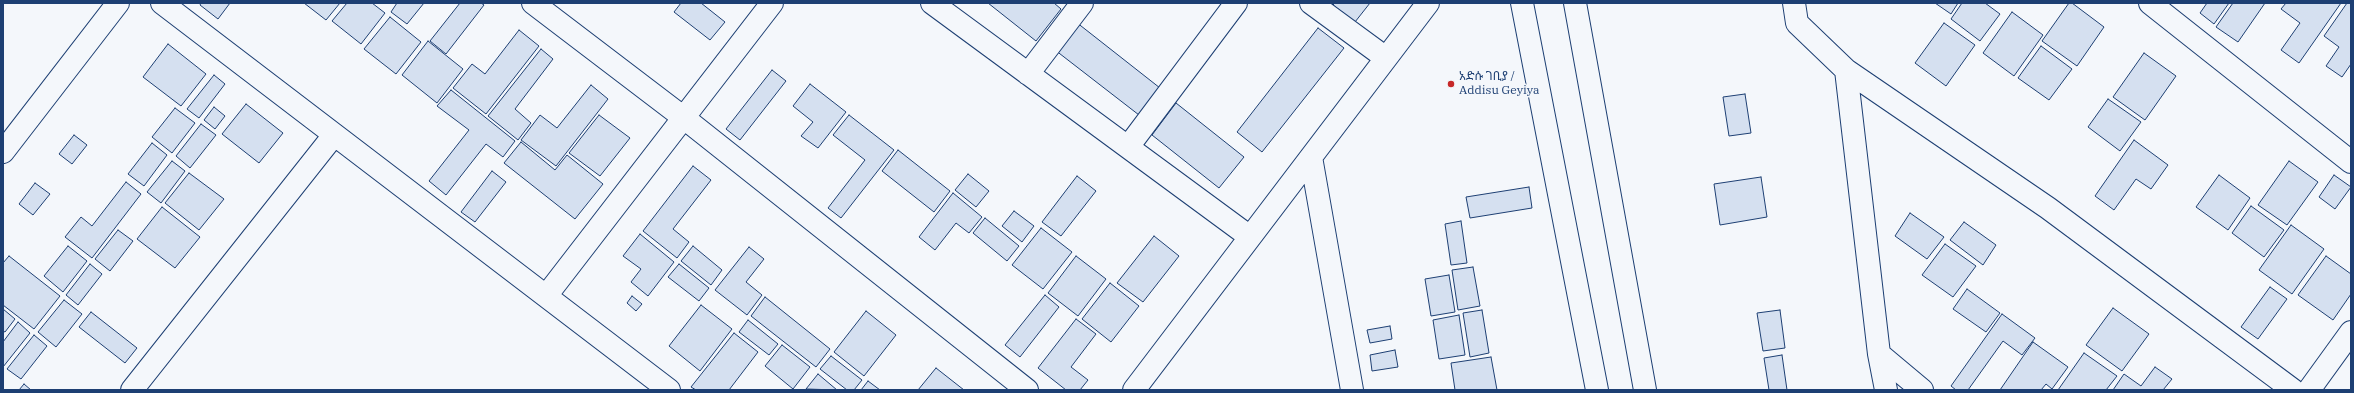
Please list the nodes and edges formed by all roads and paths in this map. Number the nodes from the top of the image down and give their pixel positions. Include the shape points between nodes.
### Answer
1 (118, 3) edge
2 (162, 3) edge
3 (533, 3) edge
4 (772, 3) edge
5 (932, 3) edge
6 (1082, 3) edge
7 (1236, 3) edge
8 (1311, 3) edge
9 (1428, 3) edge
10 (1522, 3) edge
11 (1575, 3) edge
12 (1794, 3) edge
13 (2150, 3) edge
14 (1386, 58) junction
15 (1846, 70) junction
16 (1028, 74) junction
17 (684, 118) junction
18 (334, 135) junction
19 (1128, 147) junction
20 (3, 152) edge
21 (1311, 157) junction
22 (2351, 162) edge
23 (1250, 237) junction
24 (546, 296) junction
25 (2351, 332) edge
26 (1879, 354) junction
27 (132, 390) edge
28 (669, 390) edge
29 (1027, 390) edge
30 (1134, 390) edge
31 (1352, 390) edge
32 (1597, 390) edge
33 (1645, 390) edge
34 (1886, 390) edge
35 (1922, 390) edge
36 (2293, 390) edge
37 (2310, 390) edge

1 - 20 street
2 - 18 street
3 - 17 street
4 - 17 street
5 - 16 street
6 - 16 street
7 - 19 street
8 - 14 street
9 - 14 street
10 - 32 street
11 - 33 street
12 - 15 street via 1797,24
13 - 22 street
14 - 21 street
15 - 26 street
15 - 36 street via 2048,208
16 - 19 street
17 - 24 street
17 - 29 street
18 - 24 street
18 - 27 street
19 - 23 street
21 - 23 street
21 - 31 street
23 - 30 street
24 - 28 street
25 - 37 street
26 - 34 street
26 - 35 street

